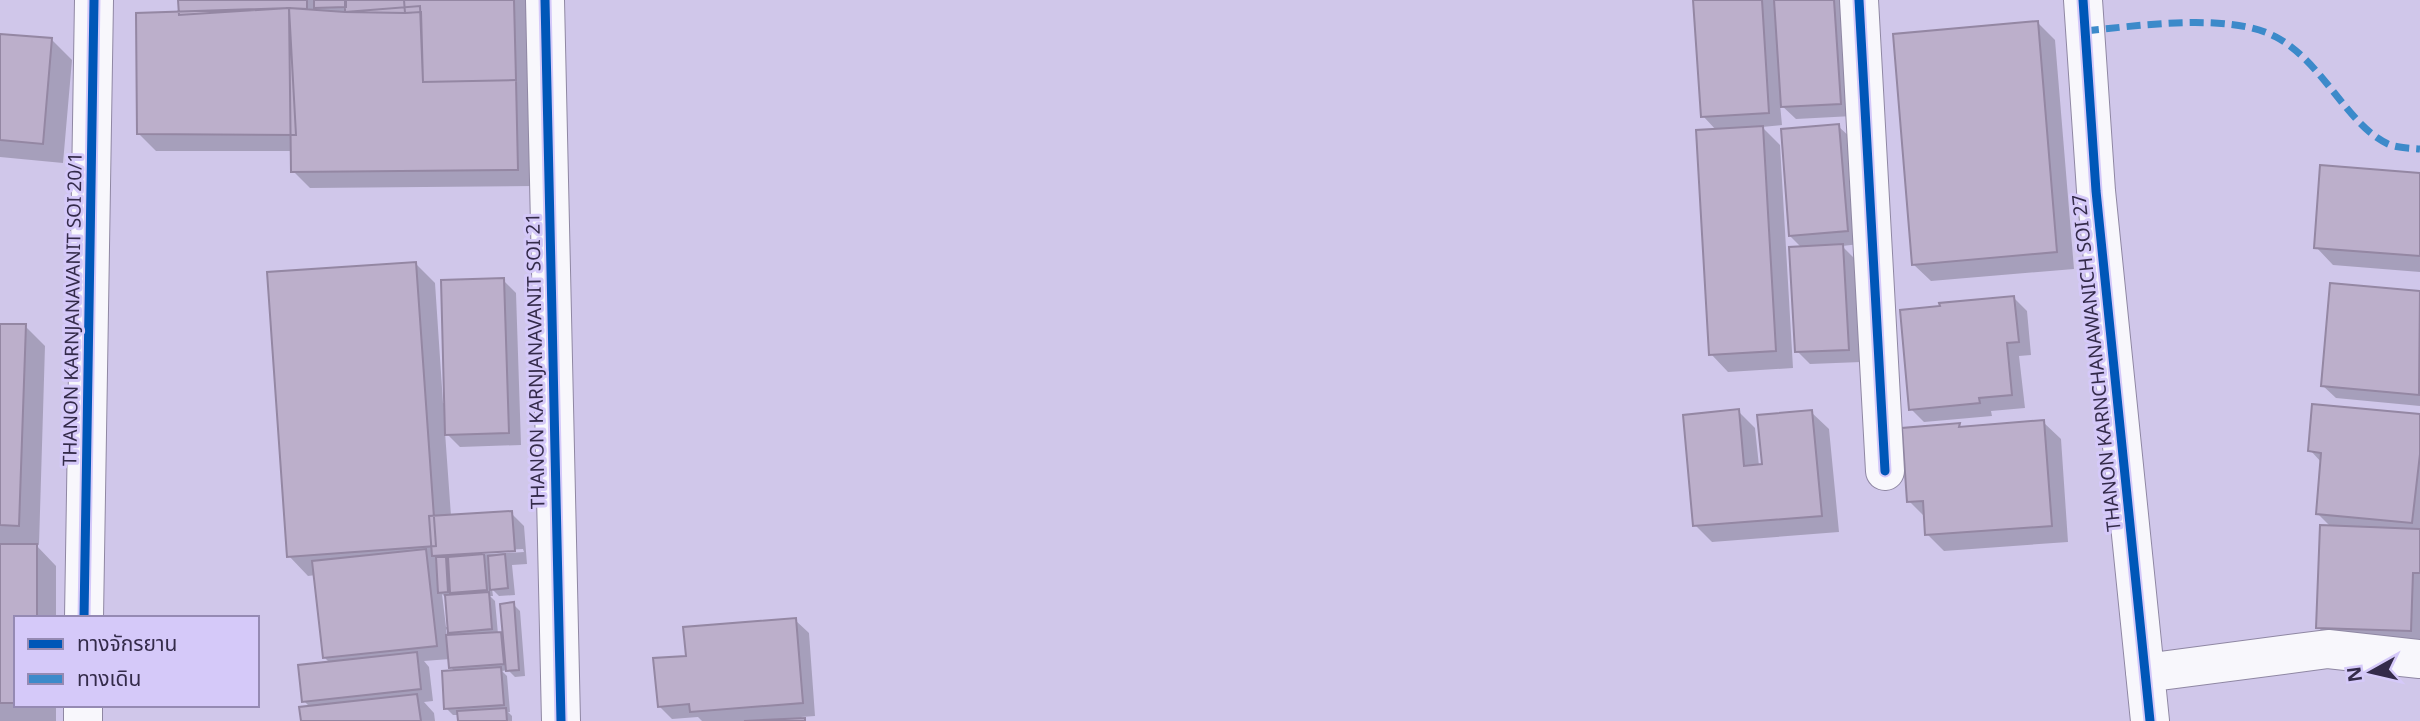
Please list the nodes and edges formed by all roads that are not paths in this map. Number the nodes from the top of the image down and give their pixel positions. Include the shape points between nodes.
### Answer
1 (94, 0) edge
2 (545, 0) edge
3 (1859, 0) edge
4 (2083, 0) edge
5 (1885, 471) dead end
6 (85, 616) edge
7 (2420, 659) edge
8 (2145, 673) junction
9 (561, 721) edge
10 (2150, 721) edge

1 - 6 street, THANON KARNJANAVANIT SOI 20/1
2 - 9 street, THANON KARNJANAVANIT SOI 21
3 - 5 street
4 - 8 street, THANON KARNCHANAWANICH SOI 27 via 2095,191
7 - 8 street via 2328,649
8 - 10 street, THANON KARNCHANAWANICH SOI 27

